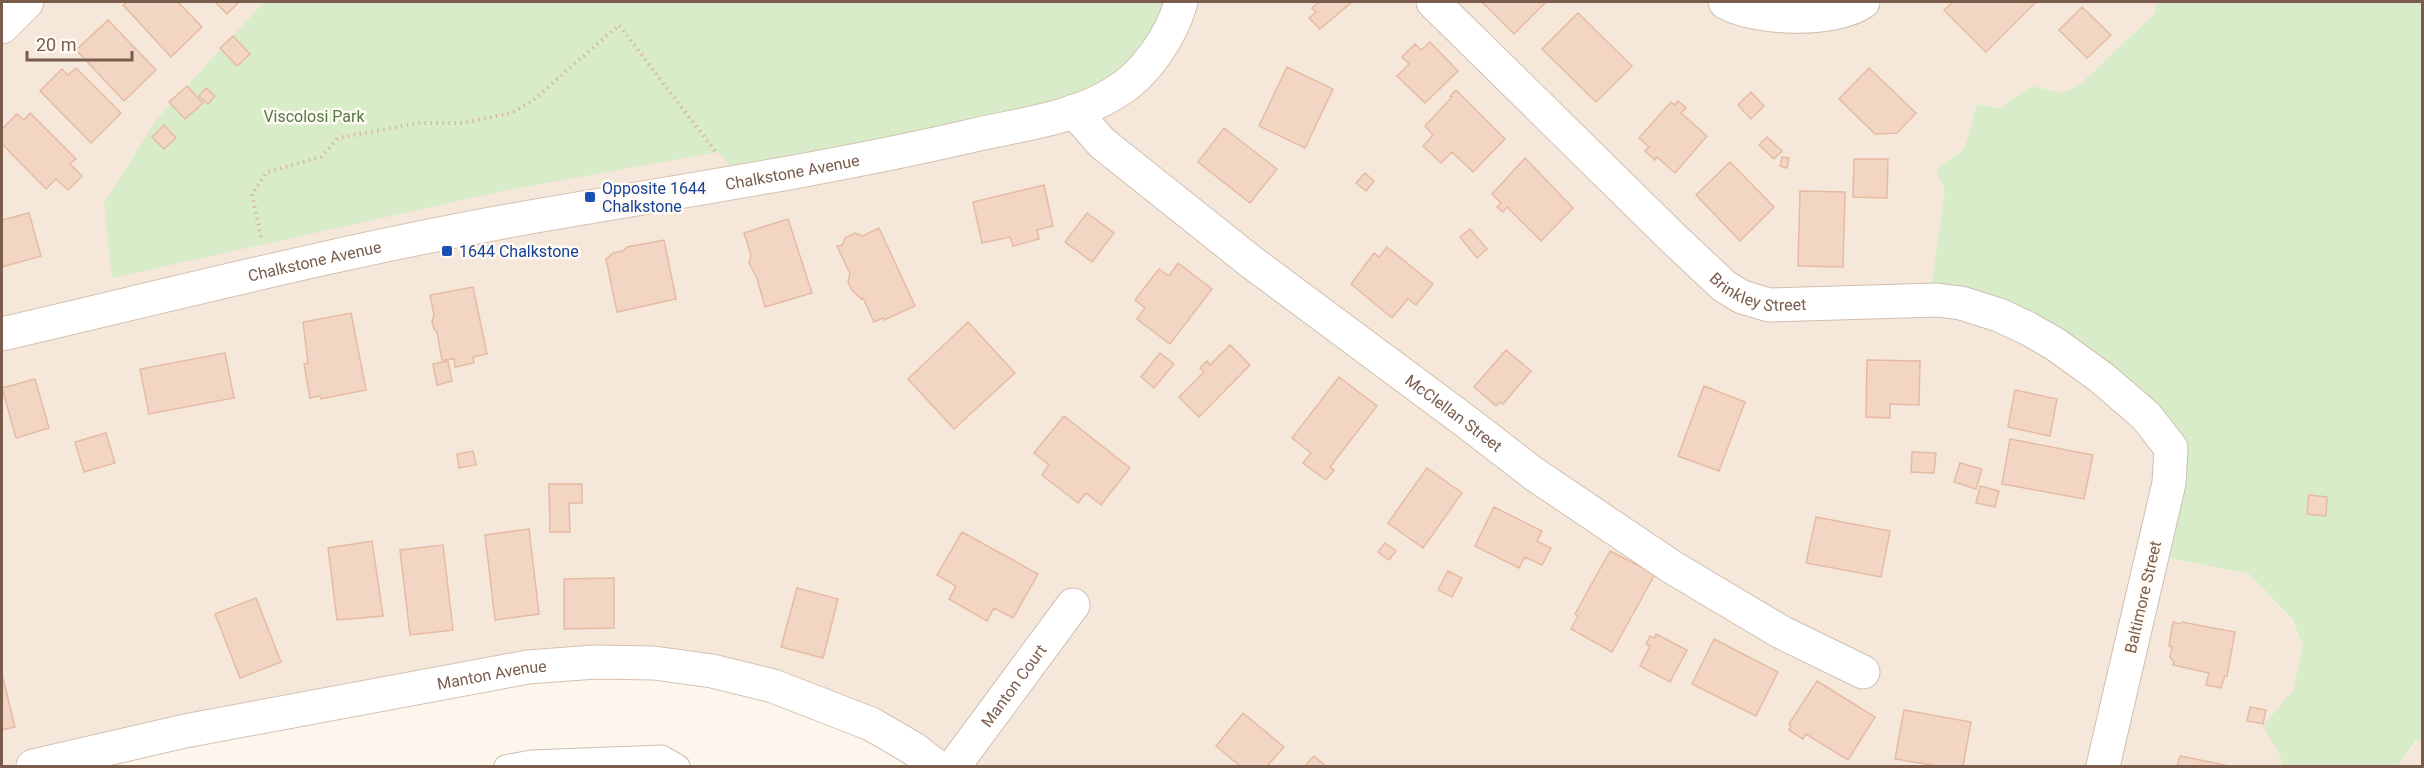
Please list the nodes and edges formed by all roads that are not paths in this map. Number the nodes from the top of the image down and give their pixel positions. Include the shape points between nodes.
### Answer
1 (27, 2) edge
2 (1181, 2) edge
3 (1433, 2) edge
4 (1725, 2) edge
5 (1863, 2) edge
6 (2, 27) edge
7 (1074, 111) junction
8 (2, 334) edge
9 (2157, 430) joint
10 (1073, 605) dead end
11 (1863, 672) dead end
12 (532, 764) edge
13 (33, 766) edge
14 (505, 766) edge
15 (679, 766) edge
16 (936, 766) edge
17 (954, 766) edge
18 (2103, 766) edge

1 - 6 street
2 - 7 street, Chalkstone Avenue via 1177,16 1136,76 1115,93
3 - 9 street, Brinkley Street via 1674,240 1724,286 1742,297 1769,305 1937,300 1979,308 2055,344 2102,378
4 - 5 street via 1736,8 1802,15 1830,14
7 - 8 street, Chalkstone Avenue via 872,159 517,220 267,270
7 - 11 street, McClellan Street via 1102,143 1250,261 1534,474 1672,567 1781,632
9 - 18 street, Baltimore Street via 2171,448 2169,483
10 - 17 street, Manton Court
12 - 14 lane
12 - 15 lane via 662,756
13 - 16 street, Manton Avenue via 185,731 528,667 595,662 654,663 773,686 871,724

